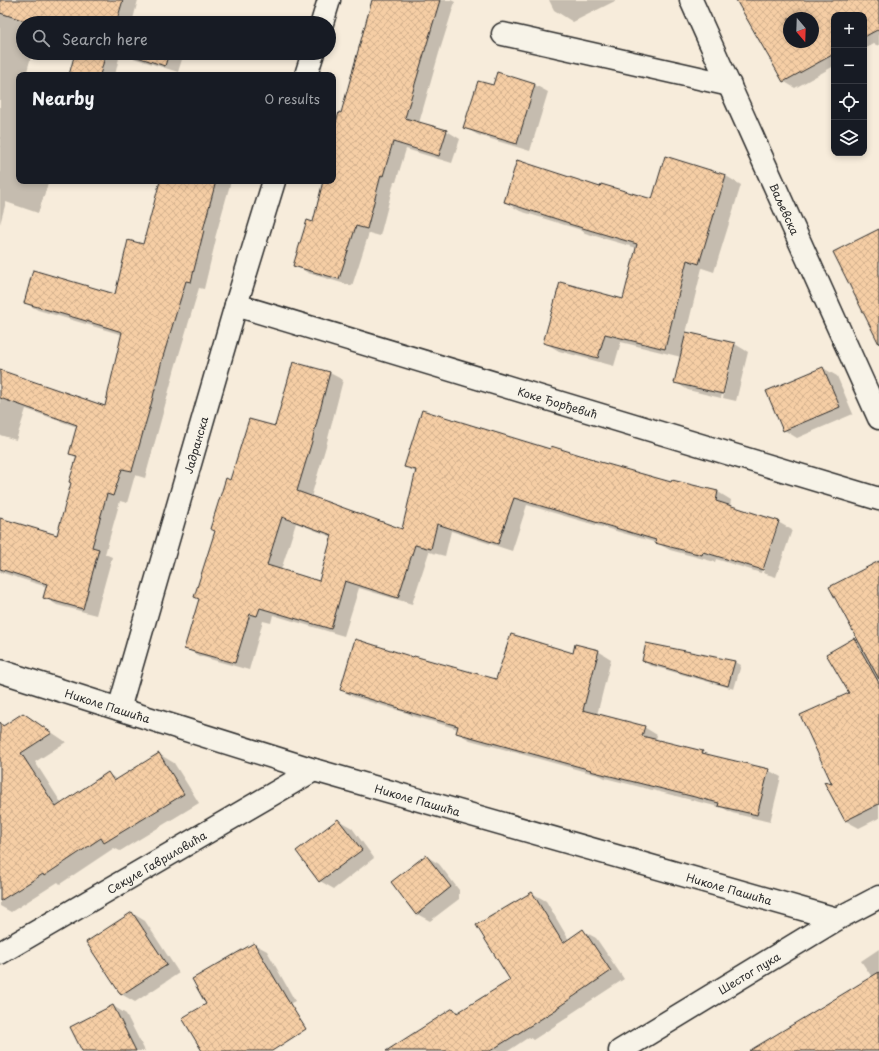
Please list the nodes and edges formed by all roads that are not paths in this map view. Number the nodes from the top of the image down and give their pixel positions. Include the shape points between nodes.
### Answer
1 (329, 0) edge
2 (691, 0) edge
3 (324, 16) edge
4 (503, 34) dead end
5 (311, 60) edge
6 (307, 72) edge
7 (730, 86) junction
8 (273, 184) edge
9 (236, 305) junction
10 (879, 418) edge
11 (879, 499) edge
12 (0, 671) edge
13 (119, 709) junction
14 (314, 770) junction
15 (879, 897) edge
16 (837, 919) junction
17 (0, 953) edge
18 (620, 1051) edge

1 - 3 street
2 - 7 street, Ваљевска
4 - 7 street
5 - 6 street
7 - 10 street, Ваљевска
8 - 9 street, Јадранска
9 - 11 street, Коке Ђорђевић
9 - 13 street, Јадранска
12 - 13 street, Николе Пашића
13 - 14 street, Николе Пашића
14 - 16 street, Николе Пашића
14 - 17 street, Секуле Гавриловића
15 - 16 street, Шестог пука
16 - 18 street, Шестог пука

